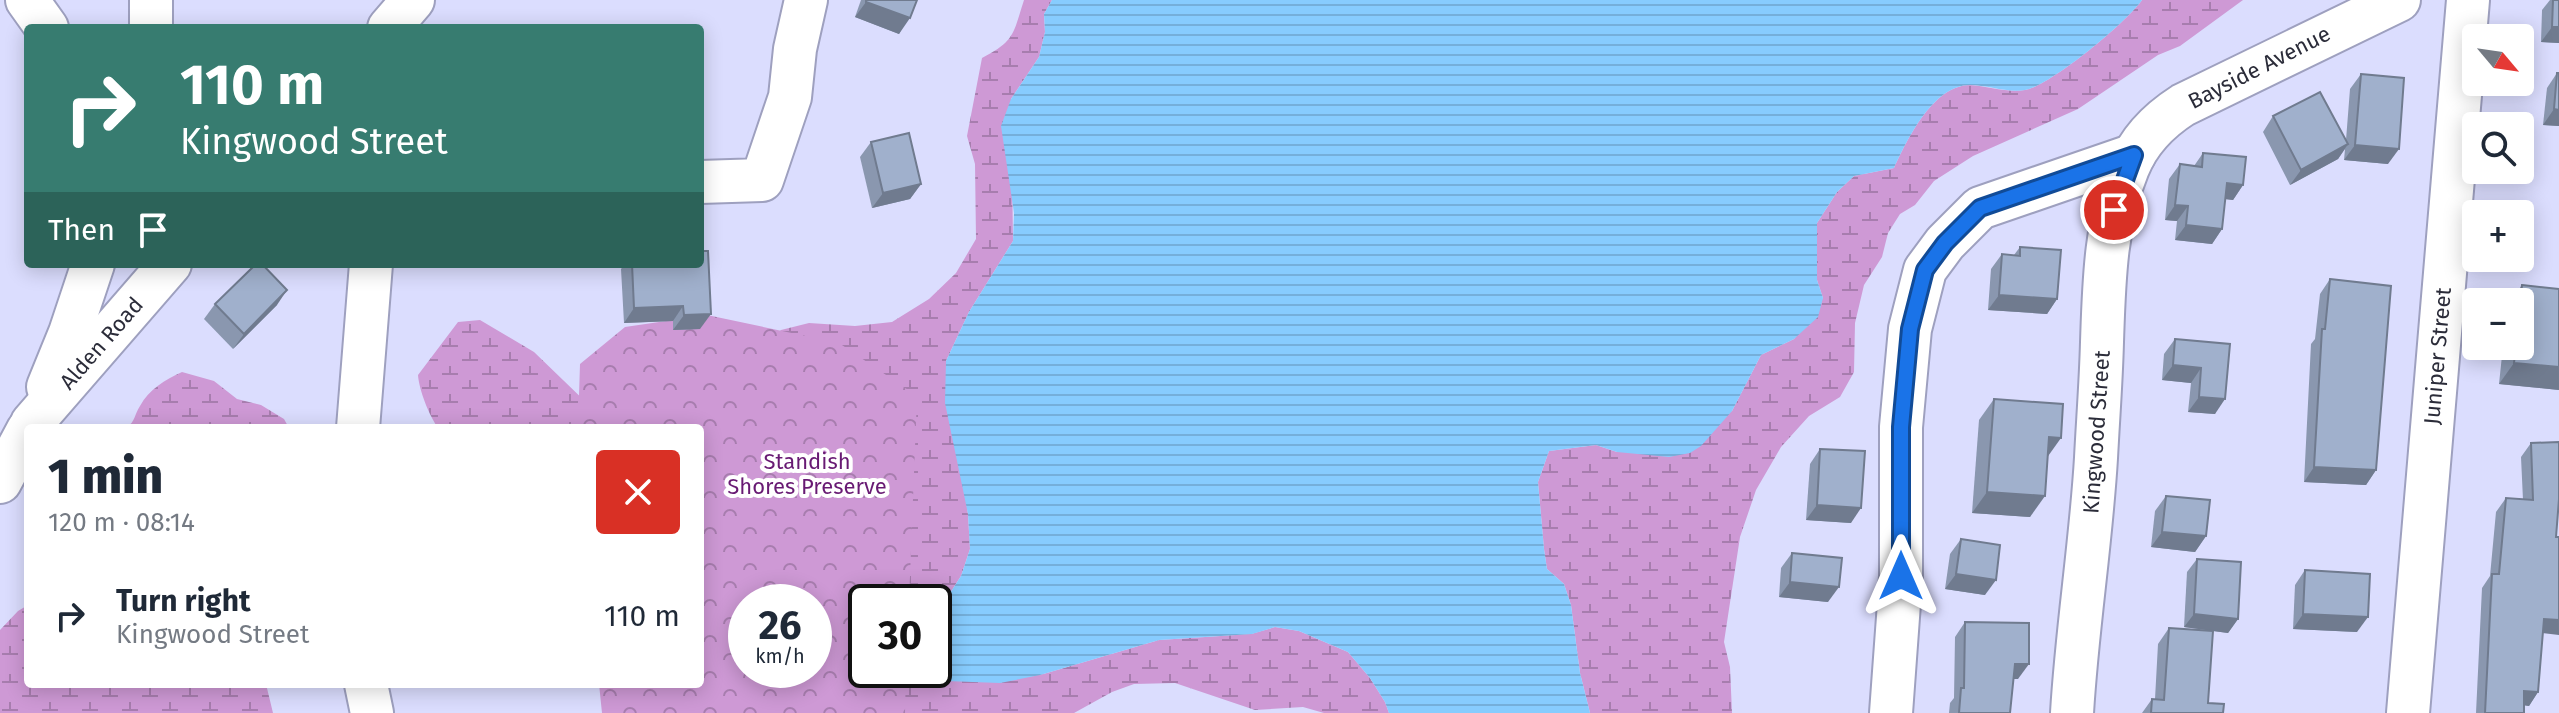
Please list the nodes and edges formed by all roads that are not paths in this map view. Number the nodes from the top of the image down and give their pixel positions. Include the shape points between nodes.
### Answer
1 (27, 0) edge
2 (151, 0) edge
3 (806, 0) edge
4 (2399, 0) edge
5 (2468, 0) edge
6 (0, 19) edge
7 (44, 24) edge
8 (151, 24) edge
9 (24, 27) edge
10 (2134, 155) junction
11 (704, 182) edge
12 (92, 268) edge
13 (167, 268) edge
14 (371, 268) edge
15 (31, 424) edge
16 (33, 424) edge
17 (358, 424) edge
18 (24, 438) edge
19 (0, 482) edge
20 (367, 688) edge
21 (372, 713) edge
22 (1891, 713) edge
23 (2072, 713) edge
24 (2408, 713) edge

1 - 7 street
2 - 8 street
3 - 11 street via 790,97 762,180
4 - 10 street, Bayside Avenue via 2183,105 2162,118
5 - 24 street, Juniper Street
6 - 9 street
10 - 22 street via 1980,208 1925,270 1910,329 1901,427 1901,576
10 - 23 street, Kingwood Street via 2114,210 2105,262 2093,503
12 - 15 street
13 - 16 street, Alden Road
14 - 17 street
18 - 19 street
20 - 21 street

